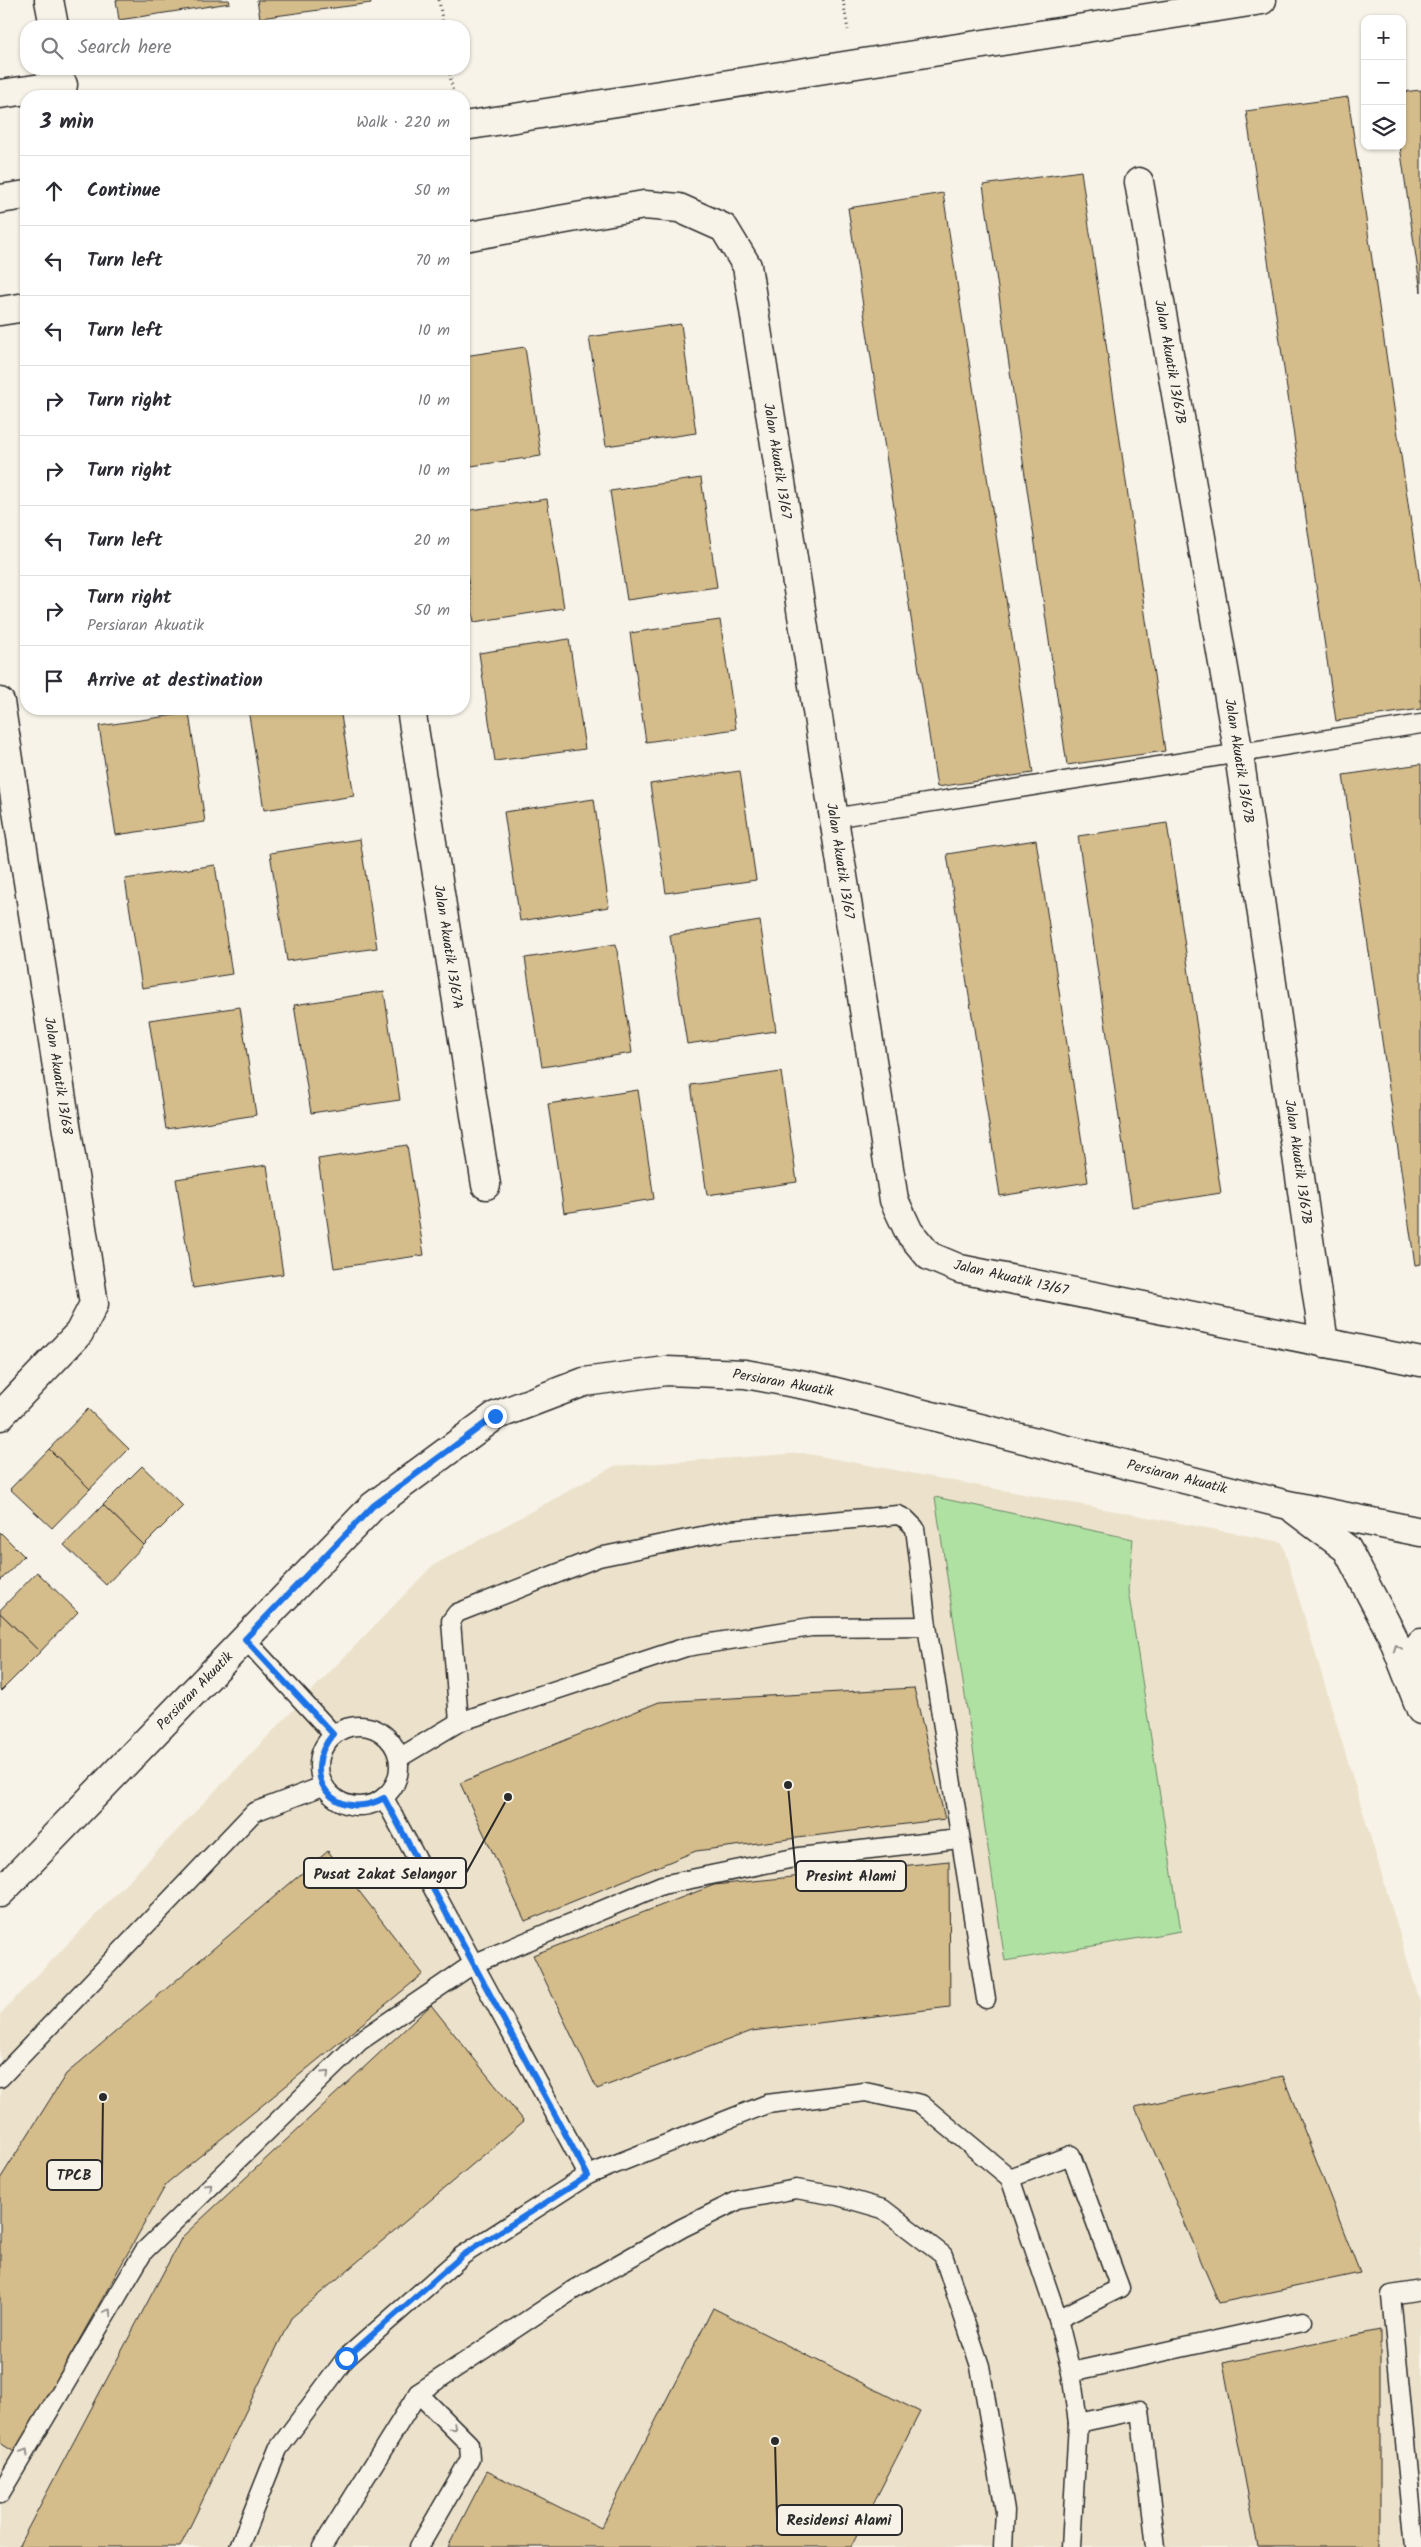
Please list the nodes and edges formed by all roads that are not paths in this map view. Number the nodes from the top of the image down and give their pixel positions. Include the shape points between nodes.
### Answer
1 (49, 0) edge
2 (1262, 0) edge
3 (53, 20) edge
4 (63, 83) edge
5 (23, 90) edge
6 (20, 91) edge
7 (0, 94) edge
8 (470, 125) edge
9 (1139, 182) dead end
10 (20, 196) edge
11 (0, 199) edge
12 (470, 236) edge
13 (20, 308) edge
14 (0, 311) edge
15 (0, 702) edge
16 (412, 715) edge
17 (1421, 724) edge
18 (1239, 755) junction
19 (833, 818) junction
20 (486, 1185) dead end
21 (1324, 1343) junction
22 (1421, 1362) edge
23 (0, 1416) edge
24 (1288, 1505) junction
25 (1421, 1532) edge
26 (927, 1626) junction
27 (245, 1639) junction
28 (1421, 1643) edge
29 (1421, 1711) edge
30 (459, 1722) junction
31 (333, 1734) junction
32 (398, 1758) junction
33 (323, 1786) junction
34 (384, 1798) junction
35 (959, 1839) junction
36 (0, 1893) edge
37 (473, 1964) junction
38 (986, 1998) dead end
39 (0, 2078) edge
40 (588, 2176) junction
41 (1010, 2178) junction
42 (1421, 2290) edge
43 (1058, 2319) junction
44 (1303, 2321) dead end
45 (1071, 2372) junction
46 (418, 2393) junction
47 (1078, 2423) junction
48 (0, 2494) edge
49 (239, 2547) edge
50 (322, 2547) edge
51 (419, 2547) edge
52 (1003, 2547) edge
53 (1071, 2547) edge
54 (1156, 2547) edge
55 (1415, 2547) edge

1 - 3 street
2 - 8 street
4 - 5 street
6 - 7 street
9 - 18 street, Jalan Akuatik 13/67B
10 - 11 street
12 - 19 street, Jalan Akuatik 13/67 via 644,205 679,208 724,228 747,266
13 - 14 street
15 - 23 street, Jalan Akuatik 13/68 via 94,1304 79,1333
16 - 20 street, Jalan Akuatik 13/67A
17 - 18 lane
18 - 19 lane
18 - 21 street, Jalan Akuatik 13/67B
19 - 21 street, Jalan Akuatik 13/67 via 894,1200 909,1232 930,1256 960,1269
21 - 22 street, Jalan Akuatik 13/67
24 - 25 street, Persiaran Akuatik
24 - 27 street, Persiaran Akuatik via 816,1387 745,1374 666,1372 584,1382 495,1416 373,1506
29 -> 24 street via 1392,1635 1347,1549
26 - 30 lane via 811,1627 686,1647
26 - 30 lane via 915,1528 898,1515 731,1530 599,1557 457,1614 451,1621
26 - 35 lane
27 - 31 lane
27 - 36 street, Persiaran Akuatik
28 - 29 street via 1418,1680
30 - 32 lane
31 - 32 lane via 344,1727 359,1725 373,1728 385,1734 394,1745
31 - 33 lane via 318,1758
32 - 34 lane via 397,1780
33 - 34 lane via 332,1796 358,1807
33 - 39 lane via 254,1812
34 - 37 lane
35 - 37 lane via 799,1857 662,1885
35 - 38 lane
37 - 40 lane
48 -> 37 lane via 144,2251 360,2041
40 - 41 lane via 767,2104 865,2092 921,2104
40 - 49 lane via 463,2255 346,2358 278,2449
41 - 43 lane
41 - 43 lane via 1071,2156 1120,2288
42 - 55 lane via 1391,2295
43 - 45 lane
44 - 45 lane
45 - 47 lane
46 - 50 lane
46 -> 51 lane via 469,2444 470,2459
46 - 52 lane via 573,2290 682,2228 739,2200 796,2189 838,2196 883,2209 943,2256 980,2366 1005,2511
47 - 53 lane
47 - 54 lane via 1140,2410

